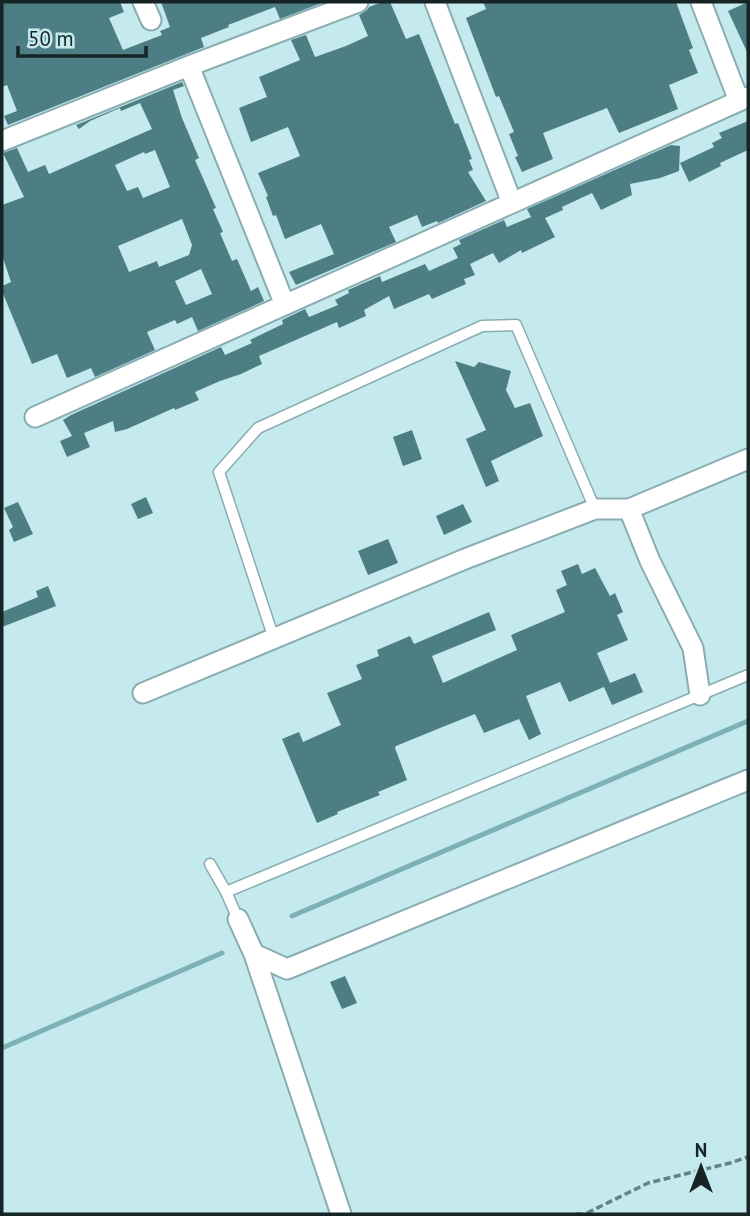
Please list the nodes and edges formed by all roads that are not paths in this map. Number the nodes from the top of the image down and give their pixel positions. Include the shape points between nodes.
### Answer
1 (143, 2) edge
2 (358, 2) edge
3 (435, 2) edge
4 (701, 2) edge
5 (151, 20) dead end
6 (189, 66) junction
7 (743, 99) edge
8 (2, 141) edge
9 (512, 203) junction
10 (285, 305) junction
11 (35, 417) dead end
12 (748, 459) edge
13 (595, 509) junction
14 (629, 509) junction
15 (274, 639) junction
16 (748, 676) edge
17 (143, 693) dead end
18 (700, 695) junction
19 (748, 780) edge
20 (210, 864) dead end
21 (226, 891) junction
22 (238, 919) joint
23 (254, 954) junction
24 (341, 1214) edge

1 - 5 street
2 - 6 street
3 - 9 street
4 - 7 street
6 - 8 street
6 - 10 street
7 - 9 street
9 - 10 street
10 - 11 street
12 - 14 street
13 - 14 street
13 - 15 street
13 - 15 lane via 516,325 482,326 258,428 219,472
14 - 18 street via 693,648
15 - 17 street
16 - 18 lane
18 - 21 lane
19 - 23 street via 287,969
20 - 21 lane
21 - 22 lane
22 - 23 street
23 - 24 street

